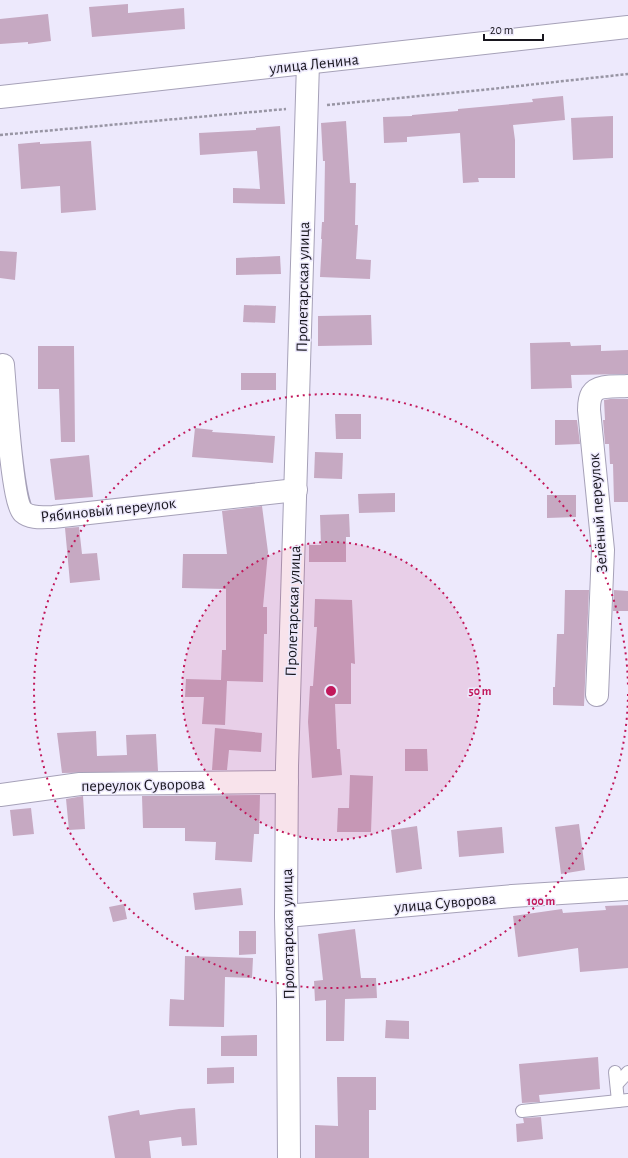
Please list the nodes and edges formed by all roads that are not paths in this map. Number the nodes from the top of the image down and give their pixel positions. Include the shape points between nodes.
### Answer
1 (628, 27) edge
2 (308, 63) junction
3 (0, 97) edge
4 (3, 365) dead end
5 (628, 386) edge
6 (296, 490) junction
7 (597, 695) dead end
8 (286, 782) junction
9 (0, 795) edge
10 (628, 889) edge
11 (286, 916) junction
12 (628, 1072) edge
13 (623, 1101) edge
14 (522, 1111) dead end
15 (289, 1158) edge

1 - 2 street, улица Ленина
2 - 3 street, улица Ленина
2 - 6 street, Пролетарская улица
4 - 6 street, Рябиновый переулок via 16,496 19,506 31,516 53,517
5 - 7 street, Зелёный переулок via 600,388 592,394 590,400 603,550
6 - 8 street, Пролетарская улица
8 - 9 street, переулок Суворова via 80,784
8 - 11 street, Пролетарская улица
10 - 11 street, улица Суворова via 512,896
11 - 15 street, Пролетарская улица
12 - 13 lane via 616,1078
13 - 14 lane

